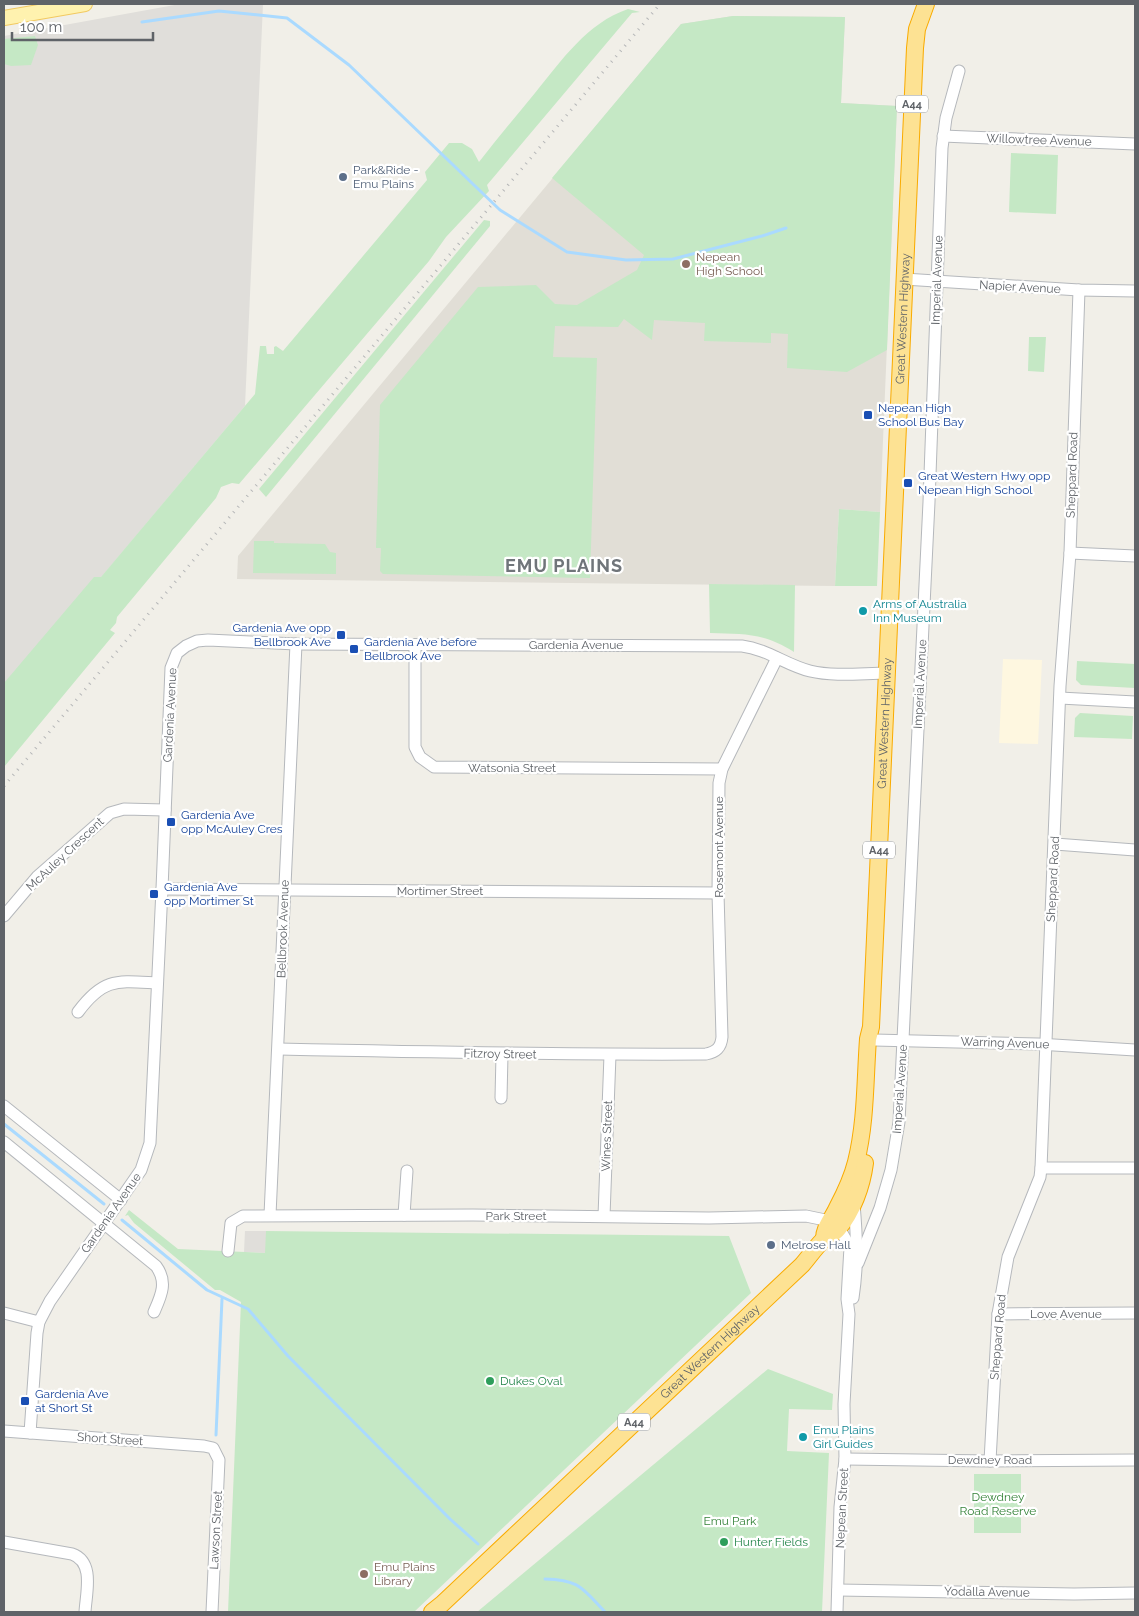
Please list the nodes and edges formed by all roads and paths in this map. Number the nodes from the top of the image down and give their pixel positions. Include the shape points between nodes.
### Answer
1 (85, 4) edge
2 (923, 4) edge
3 (44, 7) edge
4 (4, 18) edge
5 (959, 71) dead end
6 (943, 136) junction
7 (1135, 144) edge
8 (904, 279) junction
9 (937, 282) junction
10 (1079, 290) junction
11 (1135, 291) edge
12 (1070, 553) junction
13 (1135, 556) edge
14 (296, 644) junction
15 (415, 645) junction
16 (777, 658) junction
17 (888, 673) junction
18 (1060, 698) junction
19 (1135, 702) edge
20 (722, 769) junction
21 (164, 810) junction
22 (1055, 844) junction
23 (1135, 850) edge
24 (162, 889) junction
25 (284, 890) junction
26 (718, 893) junction
27 (4, 916) edge
28 (157, 982) junction
29 (78, 1012) dead end
30 (873, 1033) junction
31 (903, 1040) junction
32 (1045, 1044) junction
33 (719, 1048) joint
34 (279, 1049) junction
35 (1135, 1050) edge
36 (502, 1054) junction
37 (610, 1055) junction
38 (501, 1098) dead end
39 (4, 1106) edge
40 (4, 1144) edge
41 (1041, 1168) junction
42 (1135, 1168) edge
43 (407, 1171) dead end
44 (121, 1200) junction
45 (854, 1203) junction
46 (270, 1215) junction
47 (404, 1215) junction
48 (604, 1216) junction
49 (103, 1224) junction
50 (834, 1225) junction
51 (228, 1251) dead end
52 (858, 1263) junction
53 (154, 1312) dead end
54 (4, 1313) edge
55 (849, 1314) junction
56 (998, 1314) junction
57 (1135, 1314) edge
58 (39, 1322) junction
59 (4, 1431) edge
60 (30, 1433) junction
61 (215, 1450) joint
62 (845, 1459) junction
63 (1135, 1460) edge
64 (990, 1461) junction
65 (4, 1542) edge
66 (838, 1590) junction
67 (1135, 1593) edge
68 (436, 1610) edge
69 (85, 1612) edge
70 (212, 1612) edge
71 (837, 1612) edge

1 - 3 main road
2 - 8 highway, Great Western Highway / A44 via 915,48
3 - 4 main road
5 - 6 street, Imperial Avenue
6 - 7 street, Willowtree Avenue
6 - 9 street, Imperial Avenue
8 - 9 street, Napier Avenue
8 - 17 highway, Great Western Highway / A44
9 - 10 street, Napier Avenue
9 - 31 street, Imperial Avenue
10 - 11 street, Napier Avenue
10 - 12 street, Sheppard Road
12 - 13 street
12 - 18 street, Sheppard Road
14 - 15 street, Gardenia Avenue
14 - 21 street, Gardenia Avenue via 208,640 191,643 178,653 171,668
14 - 25 street, Bellbrook Avenue
15 - 16 street, Gardenia Avenue via 742,646 759,649
15 - 20 street, Watsonia Street via 415,747 420,757 434,767
16 - 17 street, Gardenia Avenue via 820,673
16 - 20 street, Rosemont Avenue
17 - 30 highway, Great Western Highway / A44
18 - 19 street
18 - 22 street, Sheppard Road
20 - 26 street, Rosemont Avenue via 719,783
21 - 24 street, Gardenia Avenue
21 - 27 street, McAuley Crescent via 124,809 110,813 37,877
22 - 23 street
22 - 32 street, Sheppard Road
24 - 25 street, Mortimer Street
24 - 28 street, Gardenia Avenue
25 - 26 street, Mortimer Street
25 - 34 street, Bellbrook Avenue
26 - 33 street, Rosemont Avenue via 722,1037
28 - 29 street via 118,981 108,984
28 - 44 street, Gardenia Avenue via 150,1143 141,1170
30 - 31 street, Warring Avenue
30 - 45 highway, Great Western Highway / A44 via 867,1154
30 - 50 highway, Great Western Highway / A44 via 868,1039 863,1121 856,1161
31 - 32 street, Warring Avenue
31 - 52 street, Imperial Avenue via 899,1122 891,1170
32 - 35 street, Warring Avenue
32 - 41 street, Sheppard Road
33 - 37 street, Fitzroy Street via 706,1054
34 - 36 street, Fitzroy Street
34 - 46 street, Bellbrook Avenue
36 - 37 street, Fitzroy Street
36 - 38 street
37 - 48 street, Wines Street
39 - 44 street
40 - 49 street
41 - 42 street
41 - 56 street, Sheppard Road via 1008,1257
43 - 47 street
44 - 49 street, Gardenia Avenue
45 - 50 highway, Great Western Highway / A44
45 - 52 street, Nepean Street
46 - 47 street, Park Street
46 - 51 street, Park Street via 243,1216 234,1220 229,1230
47 - 48 street, Park Street
48 - 50 street, Park Street via 806,1216
49 - 53 street via 159,1269 163,1285
49 - 58 street, Gardenia Avenue
50 - 55 street, Nepean Street via 850,1247
50 - 68 highway, Great Western Highway / A44 via 830,1236 802,1264
52 - 55 street, Nepean Street
54 - 58 street
55 - 62 street, Nepean Street via 844,1404
56 - 57 street, Love Avenue
56 - 64 street, Sheppard Road
58 - 60 street, Gardenia Avenue
59 - 60 street, Short Street
60 - 61 street, Short Street via 210,1446
61 - 70 street, Lawson Street via 219,1460
62 - 64 street, Dewdney Road
62 - 66 street, Nepean Street
63 - 64 street, Dewdney Road
65 - 69 street via 72,1554 82,1559 87,1573
66 - 67 street, Yodalla Avenue
66 - 71 street, Nepean Street

